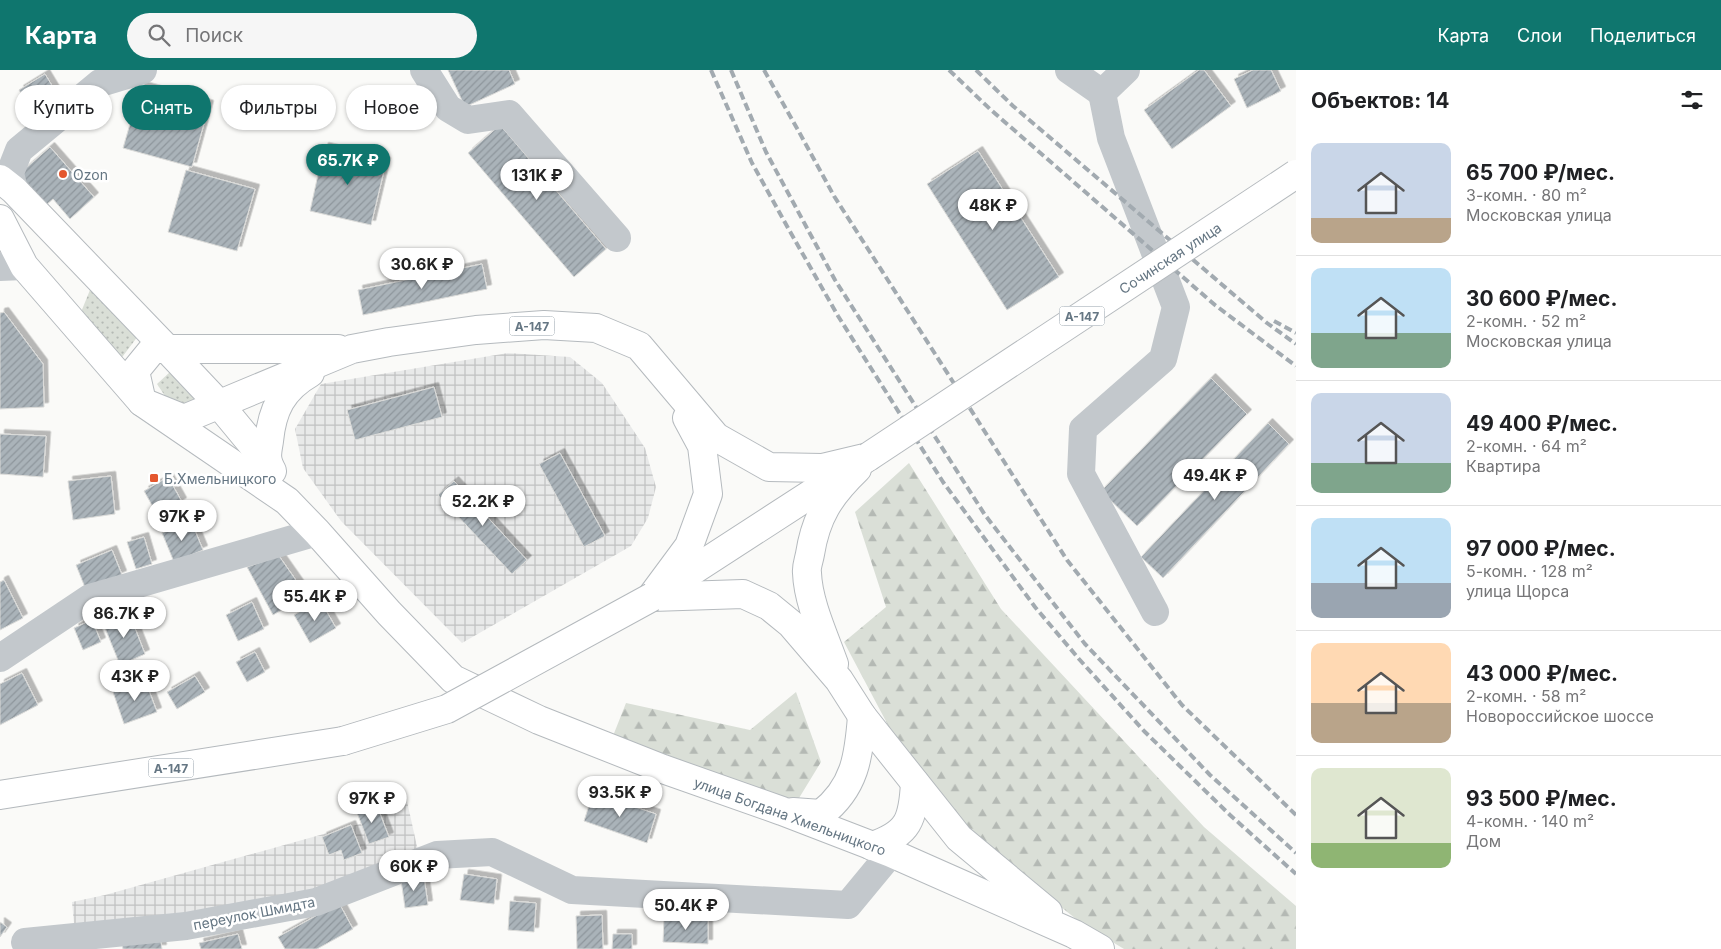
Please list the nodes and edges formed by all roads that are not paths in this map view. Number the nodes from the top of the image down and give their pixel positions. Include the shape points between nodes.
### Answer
1 (143, 70) edge
2 (424, 70) edge
3 (1069, 70) edge
4 (1126, 70) edge
5 (97, 76) edge
6 (1102, 93) junction
7 (1296, 174) edge
8 (7, 185) edge
9 (0, 219) edge
10 (617, 238) dead end
11 (12, 267) edge
12 (167, 349) junction
13 (352, 349) junction
14 (662, 371) junction
15 (142, 402) junction
16 (218, 403) junction
17 (868, 457) junction
18 (266, 460) junction
19 (287, 501) junction
20 (317, 532) junction
21 (652, 597) junction
22 (1155, 612) dead end
23 (0, 658) edge
24 (839, 680) junction
25 (862, 716) junction
26 (915, 783) junction
27 (0, 795) edge
28 (782, 811) junction
29 (882, 850) junction
30 (1074, 934) junction
31 (25, 942) dead end
32 (1100, 949) edge

1 - 5 street
2 - 10 street via 448,108 468,120 509,114
3 - 6 street
4 - 6 street
5 - 8 street via 19,150
6 - 22 street via 1111,138 1176,307 1163,359 1083,429 1081,474
7 - 17 main road, Сочинская улица / А-147, bridge
8 - 12 main road
9 - 11 main road
11 - 15 main road
12 - 13 main road
12 - 15 main road via 153,349 135,371
12 - 16 main road
13 - 14 main road, А-147 via 476,330 534,326 596,328 638,346
13 - 16 main road
13 - 18 main road via 301,378 282,397 271,419
14 - 17 main road, А-147 via 716,437 769,466 822,468
14 - 21 main road, А-147 via 702,446 708,494 689,546
15 - 16 main road via 184,419
15 - 19 main road
16 - 18 main road
17 - 21 main road, А-147
17 - 24 main road, А-147 via 838,487 822,511 806,572 813,604
18 - 19 main road
19 - 20 main road, улица Богдана Хмельницкого
20 - 23 street via 90,598
20 - 28 main road, улица Богдана Хмельницкого via 453,679 539,720
21 - 24 main road, А-147 via 744,594 769,606 791,624
21 - 27 main road, А-147, bridge via 447,709 343,741
24 - 25 main road, А-147
25 - 26 main road
25 - 28 main road via 856,765 833,804 821,814
26 - 29 main road via 914,808 904,829
26 - 30 main road via 959,838
28 - 29 main road, улица Богдана Хмельницкого
29 - 30 main road, улица Богдана Хмельницкого
29 - 31 street, переулок Шмидта via 848,905 572,890 492,852 436,855 316,902 186,926
30 - 32 main road, улица Богдана Хмельницкого

